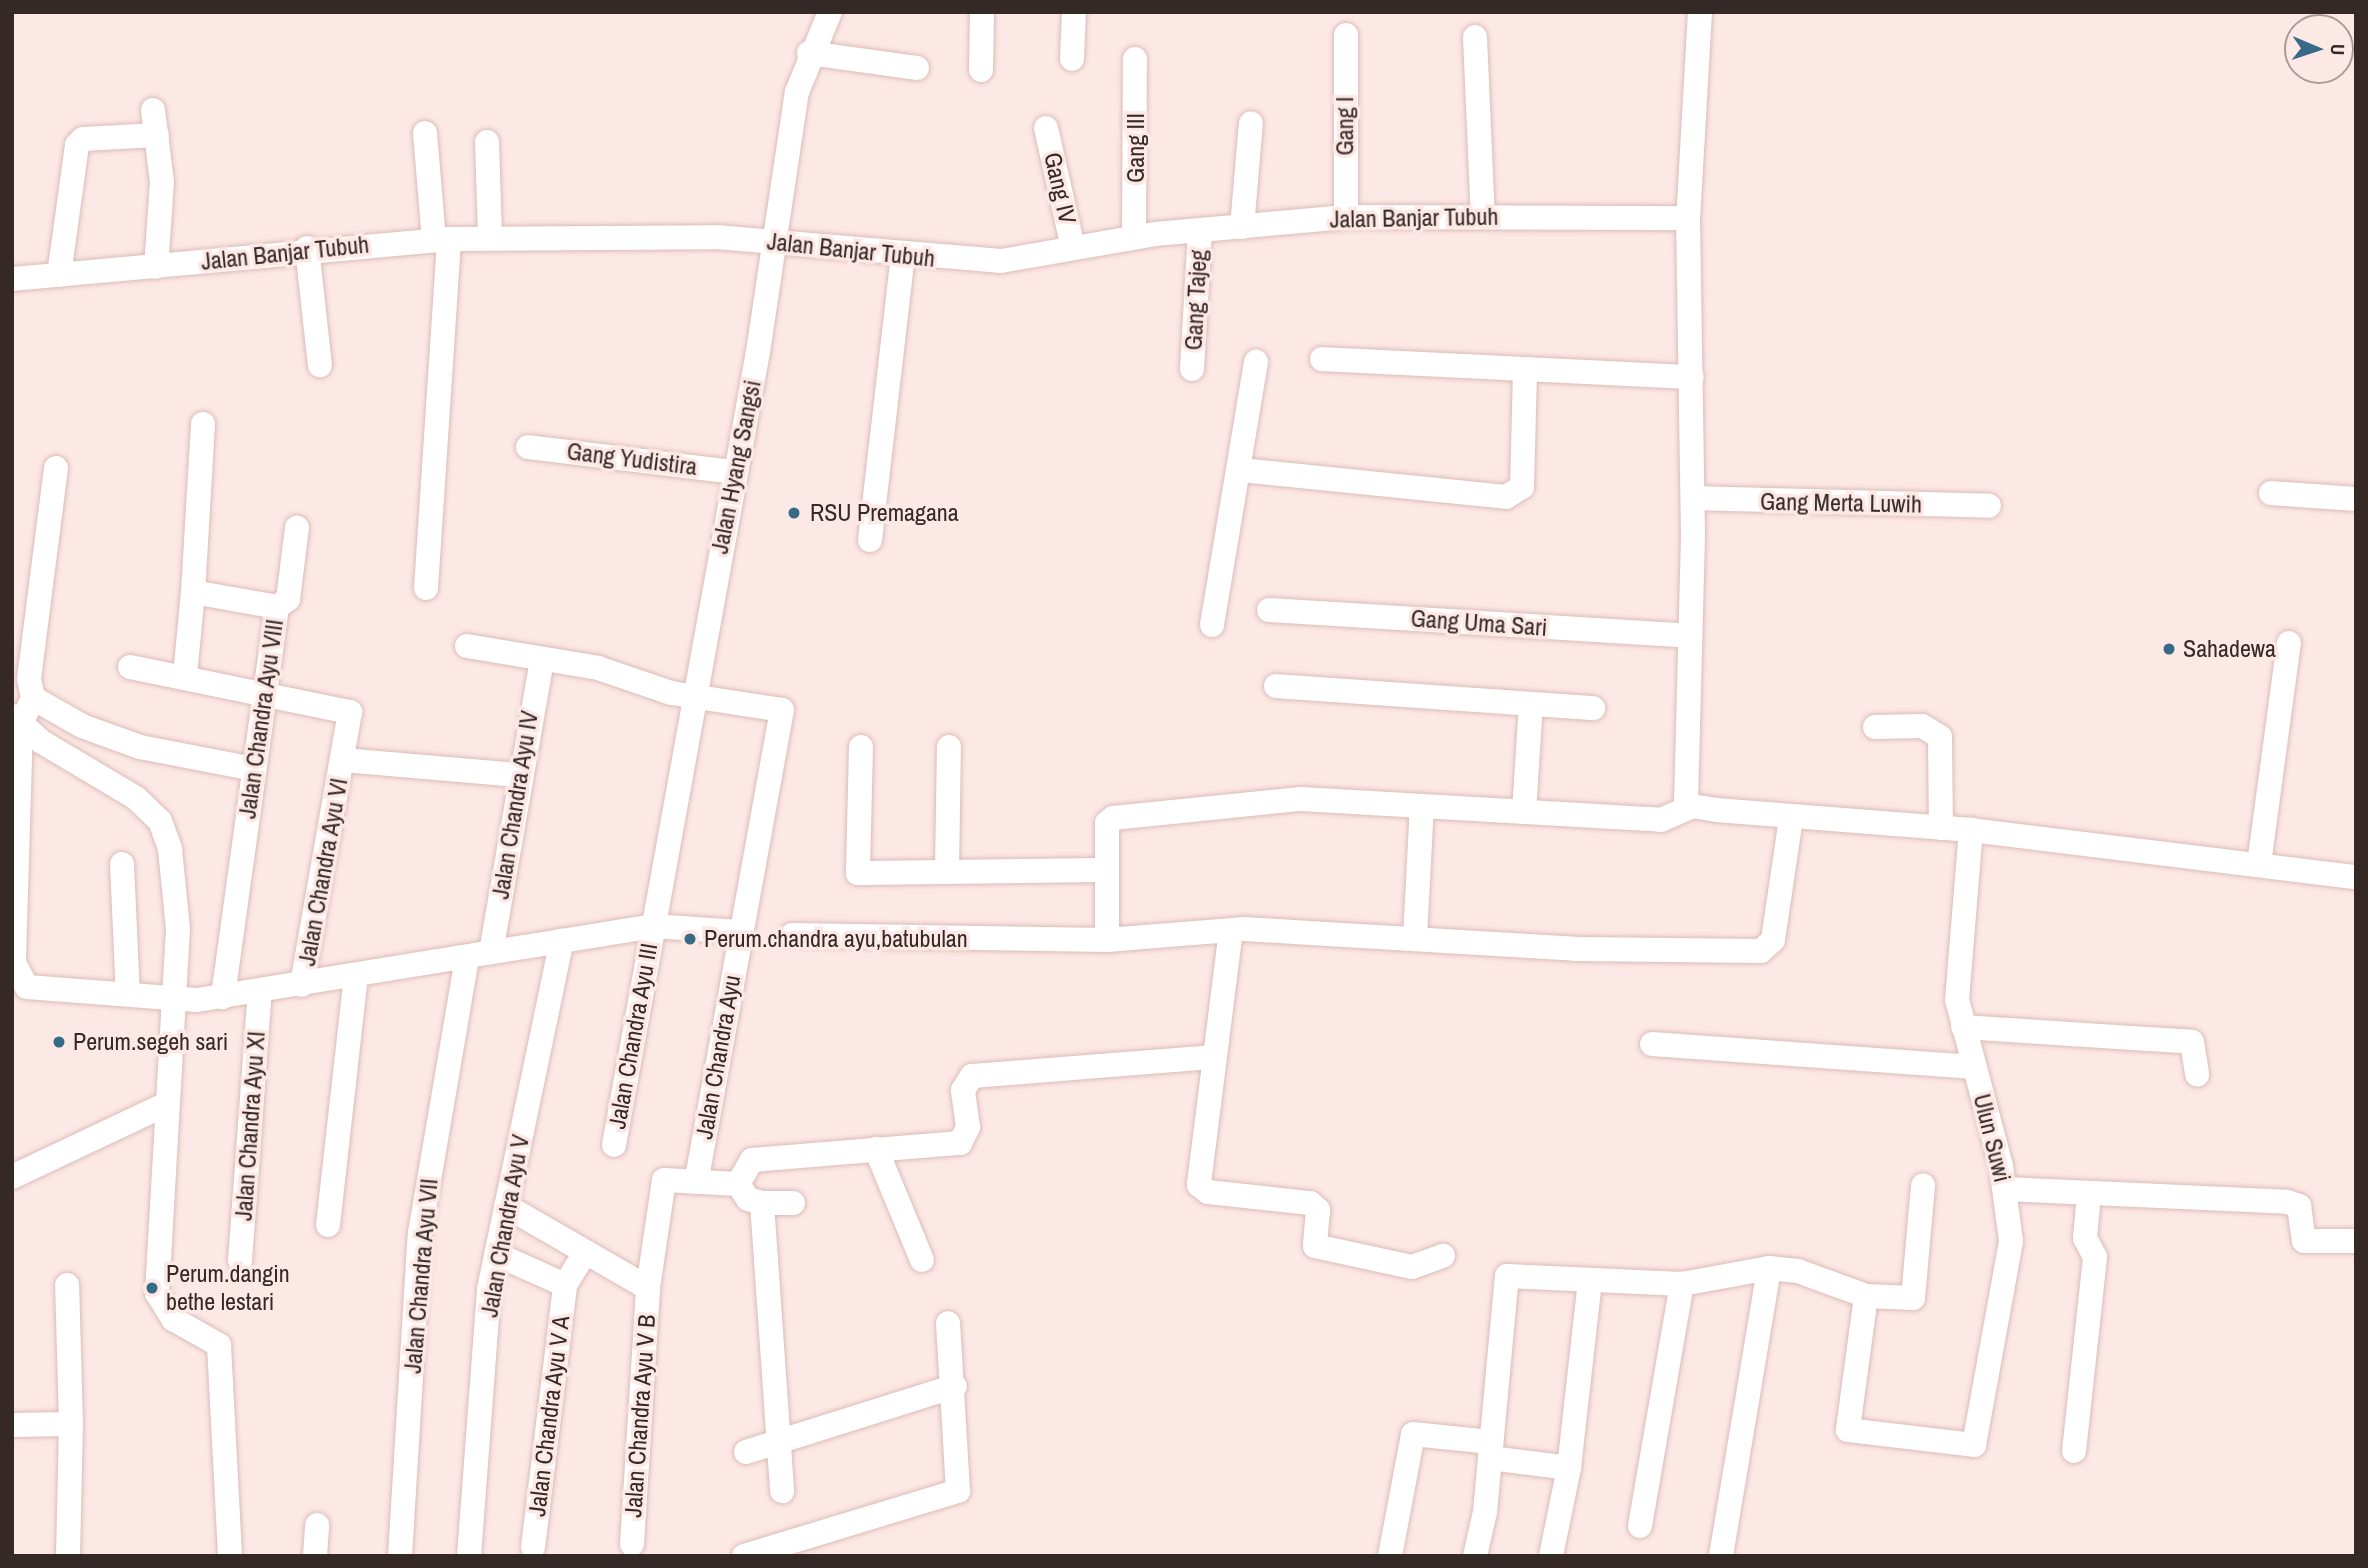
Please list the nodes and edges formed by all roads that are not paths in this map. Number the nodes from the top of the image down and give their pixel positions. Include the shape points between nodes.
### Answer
1 (830, 12) edge
2 (982, 12) edge
3 (1074, 12) edge
4 (1700, 12) edge
5 (1346, 34) dead end
6 (1475, 37) dead end
7 (809, 53) junction
8 (1072, 59) dead end
9 (1135, 59) dead end
10 (917, 68) dead end
11 (981, 70) dead end
12 (153, 110) dead end
13 (1251, 123) dead end
14 (1046, 128) dead end
15 (425, 133) dead end
16 (157, 135) junction
17 (486, 142) dead end
18 (1346, 217) junction
19 (1483, 217) junction
20 (1688, 218) junction
21 (1242, 227) junction
22 (1200, 231) junction
23 (1134, 236) junction
24 (442, 239) junction
25 (490, 239) junction
26 (775, 242) junction
27 (307, 248) junction
28 (1073, 248) junction
29 (903, 256) junction
30 (156, 267) junction
31 (59, 275) junction
32 (12, 279) edge
33 (1322, 359) dead end
34 (1256, 362) dead end
35 (320, 365) dead end
36 (1192, 369) dead end
37 (1525, 370) junction
38 (1692, 377) junction
39 (203, 425) dead end
40 (528, 447) dead end
41 (56, 468) dead end
42 (1241, 470) junction
43 (735, 472) junction
44 (2272, 493) dead end
45 (1692, 498) junction
46 (2356, 499) edge
47 (1989, 506) dead end
48 (297, 528) dead end
49 (870, 540) dead end
50 (426, 588) dead end
51 (193, 592) junction
52 (277, 607) junction
53 (1269, 610) dead end
54 (1212, 625) dead end
55 (1690, 636) junction
56 (2289, 643) dead end
57 (467, 646) dead end
58 (542, 659) junction
59 (130, 667) dead end
60 (185, 676) junction
61 (1276, 686) dead end
62 (264, 692) junction
63 (33, 698) junction
64 (693, 698) junction
65 (1531, 704) junction
66 (1593, 708) dead end
67 (17, 720) edge
68 (1875, 727) dead end
69 (861, 747) dead end
70 (949, 747) dead end
71 (344, 760) junction
72 (254, 769) junction
73 (517, 775) junction
74 (1422, 806) junction
75 (1692, 806) junction
76 (1524, 813) junction
77 (1791, 818) junction
78 (1941, 828) junction
79 (1971, 830) junction
80 (122, 864) dead end
81 (2259, 864) junction
82 (1106, 870) junction
83 (947, 871) junction
84 (2356, 877) edge
85 (653, 926) junction
86 (1231, 930) junction
87 (740, 932) junction
88 (792, 935) dead end
89 (1416, 938) junction
90 (1108, 940) junction
91 (562, 941) junction
92 (491, 952) junction
93 (467, 957) junction
94 (356, 976) junction
95 (302, 985) junction
96 (260, 991) junction
97 (128, 994) junction
98 (223, 998) junction
99 (173, 1001) junction
100 (1963, 1027) junction
101 (1651, 1044) dead end
102 (1212, 1056) junction
103 (1974, 1067) junction
104 (2197, 1074) dead end
105 (164, 1105) junction
106 (614, 1146) dead end
107 (876, 1149) junction
108 (12, 1177) edge
109 (696, 1181) junction
110 (738, 1184) junction
111 (1923, 1185) dead end
112 (2005, 1189) junction
113 (2089, 1194) junction
114 (762, 1203) junction
115 (793, 1203) dead end
116 (506, 1206) junction
117 (328, 1225) dead end
118 (2356, 1241) edge
119 (586, 1252) junction
120 (496, 1254) junction
121 (1443, 1256) dead end
122 (922, 1260) dead end
123 (240, 1261) dead end
124 (1769, 1268) junction
125 (1590, 1280) junction
126 (1682, 1284) junction
127 (565, 1285) junction
128 (67, 1286) dead end
129 (648, 1288) junction
130 (1866, 1296) junction
131 (948, 1323) dead end
132 (955, 1386) junction
133 (71, 1424) junction
134 (12, 1425) edge
135 (774, 1443) junction
136 (1490, 1450) junction
137 (2074, 1451) dead end
138 (746, 1452) dead end
139 (1569, 1468) junction
140 (782, 1491) dead end
141 (317, 1525) dead end
142 (1640, 1526) dead end
143 (632, 1544) dead end
144 (533, 1547) dead end
145 (68, 1556) edge
146 (230, 1556) edge
147 (315, 1556) edge
148 (400, 1556) edge
149 (469, 1556) edge
150 (744, 1556) edge
151 (1390, 1556) edge
152 (1475, 1556) edge
153 (1552, 1556) edge
154 (1721, 1556) edge

1 - 7 street, Jalan Hyang Sangsi
2 - 11 street
3 - 8 street
4 - 20 street
5 - 18 street, Gang I
6 - 19 street
7 - 10 street
7 - 26 street, Jalan Hyang Sangsi
9 - 23 street, Gang III
12 - 16 street
13 - 21 street
14 - 28 street, Gang IV
15 - 24 street
16 - 30 street via 162,182
16 - 31 street via 83,139 77,145
17 - 25 street
18 - 19 street, Jalan Banjar Tubuh
18 - 21 street, Jalan Banjar Tubuh
19 - 20 street, Jalan Banjar Tubuh
20 - 38 street
21 - 22 street, Jalan Banjar Tubuh
22 - 23 street, Jalan Banjar Tubuh
22 - 36 street, Gang Tajeg
23 - 28 street, Jalan Banjar Tubuh
24 - 25 street, Jalan Banjar Tubuh
24 - 27 street, Jalan Banjar Tubuh
24 - 50 street
25 - 26 street, Jalan Banjar Tubuh
26 - 29 street, Jalan Banjar Tubuh
26 - 43 street, Jalan Hyang Sangsi
27 - 30 street, Jalan Banjar Tubuh
27 - 35 street
28 - 29 street, Jalan Banjar Tubuh via 1001,261
29 - 49 street
30 - 31 street, Jalan Banjar Tubuh
31 - 32 street, Jalan Banjar Tubuh
33 - 37 street
34 - 42 street
37 - 38 street
37 - 42 street via 1522,487 1506,498
38 - 45 street
39 - 51 street
40 - 43 street, Gang Yudistira
41 - 63 street via 29,679
42 - 54 street
43 - 64 street, Jalan Hyang Sangsi
44 - 46 street
45 - 47 street, Gang Merta Luwih
45 - 55 street
48 - 52 street via 288,599
51 - 52 street, Jalan Chandra Ayu VIII
51 - 60 street
52 - 62 street, Jalan Chandra Ayu VIII
53 - 55 street, Gang Uma Sari
55 - 75 street via 1683,786
56 - 81 street
57 - 58 street
58 - 64 street
58 - 73 street, Jalan Chandra Ayu IV
59 - 60 street
60 - 62 street
61 - 65 street
62 - 71 street, Jalan Chandra Ayu VI via 346,707
62 - 72 street, Jalan Chandra Ayu VIII
63 - 67 street
63 - 72 street via 82,726 140,747
64 - 85 street, Jalan Hyang Sangsi
64 - 87 street, Jalan Chandra Ayu via 782,709
65 - 66 street
65 - 76 street
67 - 97 street via 13,963 18,979 42,990
67 - 99 street via 136,798 164,829 178,917
68 - 78 street via 1922,726 1940,737
69 - 83 street via 858,873
70 - 83 street
71 - 73 street
71 - 95 street, Jalan Chandra Ayu VI
72 - 98 street, Jalan Chandra Ayu VIII
73 - 92 street, Jalan Chandra Ayu IV
74 - 76 street
74 - 82 street via 1301,799 1113,818 1107,823
74 - 89 street
75 - 76 street via 1661,820
75 - 77 street
77 - 78 street
77 - 89 street via 1772,946 1670,953
78 - 79 street
79 - 81 street
79 - 100 street, Ulun Suwi via 1956,986
80 - 97 street
81 - 84 street
82 - 83 street
82 - 90 street
85 - 87 street
85 - 91 street
85 - 106 street, Jalan Chandra Ayu III
86 - 89 street
86 - 90 street
86 - 102 street
87 - 109 street, Jalan Chandra Ayu
88 - 90 street
91 - 92 street
91 - 116 street, Jalan Chandra Ayu V
92 - 93 street
93 - 94 street
93 - 148 street, Jalan Chandra Ayu VII via 420,1233
94 - 95 street
94 - 117 street
95 - 96 street
96 - 98 street
96 - 123 street, Jalan Chandra Ayu XI
97 - 99 street
98 - 99 street
99 - 105 street
100 - 103 street, Ulun Suwi
100 - 104 street via 2192,1042
101 - 103 street
102 - 107 street via 972,1076 963,1090 968,1127 960,1143
102 - 121 street via 1198,1181 1204,1191 1310,1203 1318,1210 1315,1246 1412,1267
103 - 112 street, Ulun Suwi
105 - 108 street
105 - 146 street via 157,1293 173,1319 219,1345
107 - 110 street via 752,1160
107 - 122 street
109 - 110 street
109 - 129 street, Jalan Chandra Ayu V B via 664,1180
110 - 114 street via 748,1199
111 - 130 street via 1917,1292 1906,1300
112 - 113 street
112 - 130 street, Ulun Suwi via 2010,1255 1974,1445 1848,1430
113 - 118 street via 2295,1203 2304,1241
113 - 137 street via 2085,1238 2095,1257
114 - 115 street
114 - 135 street
116 - 119 street
116 - 120 street, Jalan Chandra Ayu V
119 - 127 street
119 - 129 street
120 - 127 street
120 - 149 street, Jalan Chandra Ayu V
124 - 126 street
124 - 130 street via 1798,1270
124 - 154 street
125 - 126 street
125 - 136 street via 1507,1276
125 - 139 street
126 - 142 street
127 - 144 street, Jalan Chandra Ayu V A
128 - 133 street
129 - 143 street, Jalan Chandra Ayu V B
131 - 132 street
132 - 135 street
132 - 150 street via 958,1491
133 - 134 street
133 - 145 street
135 - 138 street
135 - 140 street
136 - 139 street
136 - 151 street via 1413,1434
136 - 152 street
139 - 153 street
141 - 147 street

